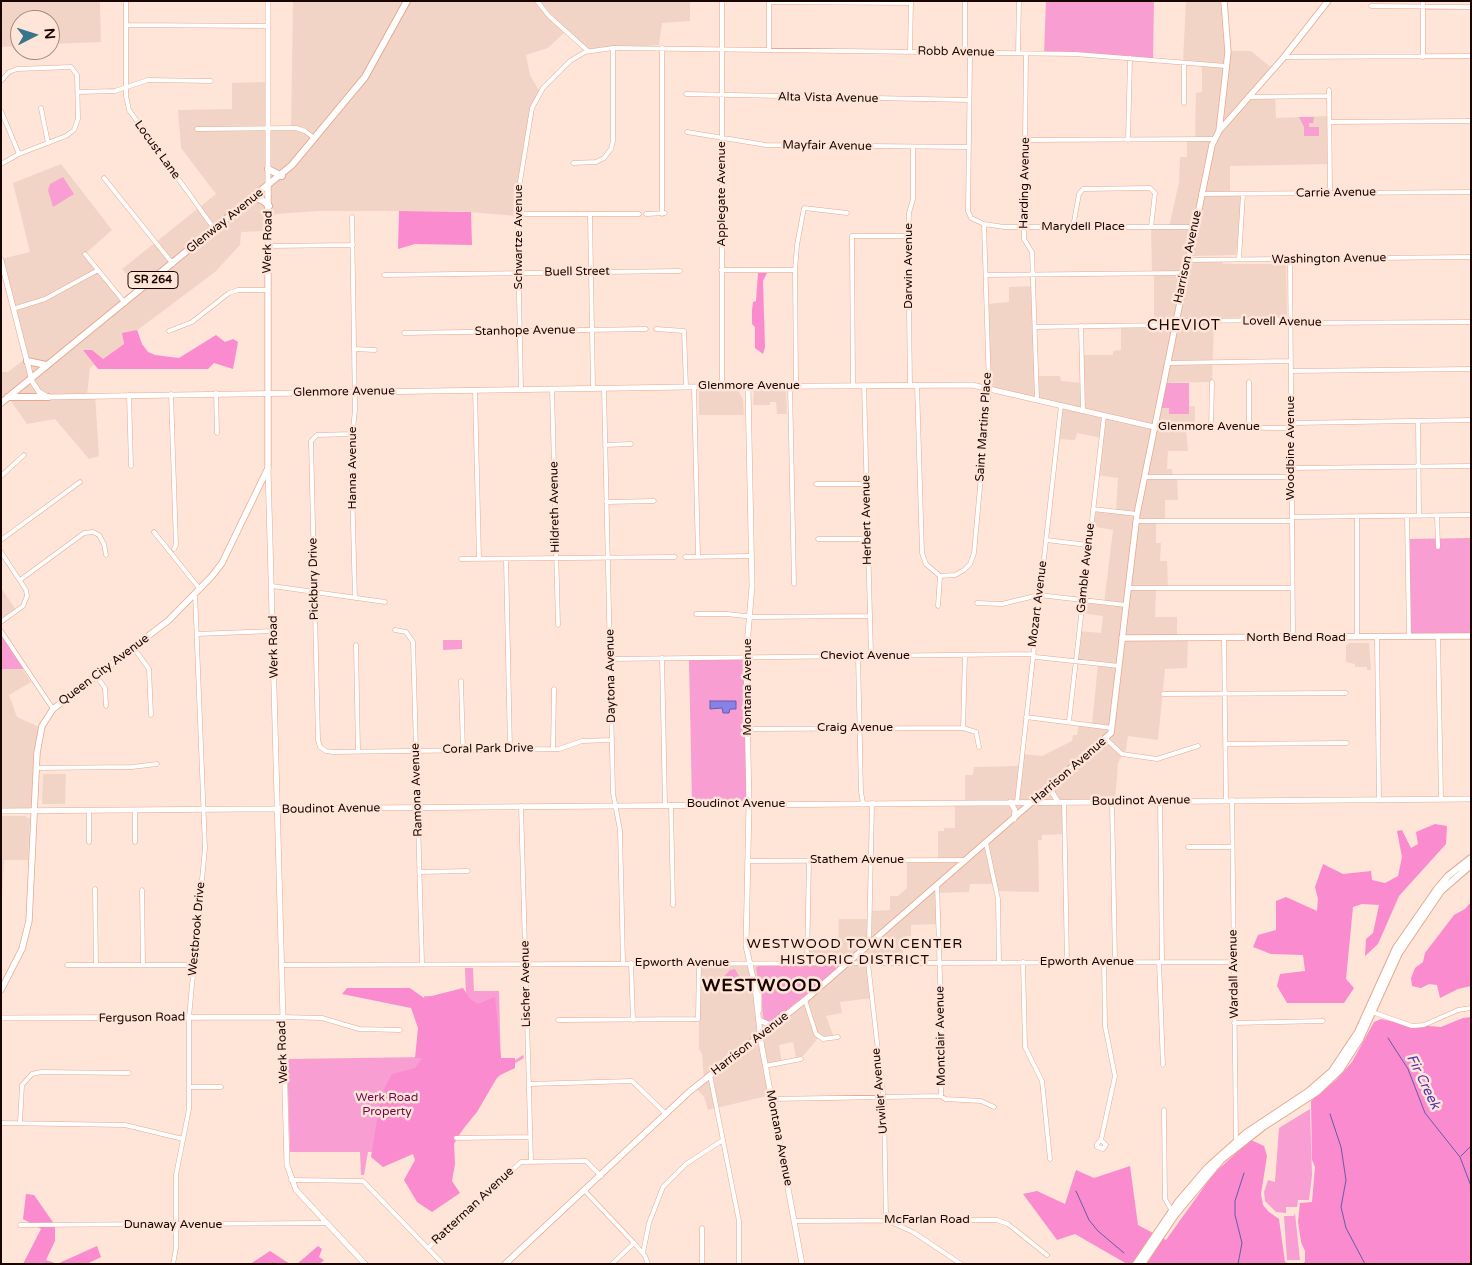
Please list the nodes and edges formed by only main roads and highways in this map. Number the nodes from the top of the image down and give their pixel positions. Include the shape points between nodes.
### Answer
1 (407, 1) edge
2 (1224, 1) edge
3 (1328, 1) edge
4 (1219, 131) junction
5 (268, 169) road end
6 (282, 176) junction
7 (268, 187) junction
8 (254, 198) junction
9 (268, 206) junction
10 (27, 361) road end
11 (46, 365) junction
12 (8, 397) junction
13 (48, 397) road end
14 (1, 403) edge
15 (268, 468) joint
16 (1471, 636) edge
17 (1122, 638) junction
18 (1471, 858) edge
19 (1471, 864) edge
20 (1, 990) edge
21 (1370, 1011) junction
22 (1173, 1213) junction
23 (505, 1264) edge
24 (1136, 1264) edge
25 (1142, 1264) edge

1 - 6 main road, Glenway Avenue / SR 264 via 365,77
2 - 4 main road via 1228,37
3 - 4 main road, Harrison Avenue
4 - 17 main road, Harrison Avenue via 1214,139 1201,194 1144,477
5 - 6 main road
6 - 7 main road, Glenway Avenue / SR 264
7 - 8 main road, Glenway Avenue / SR 264
7 - 9 main road, Werk Road
8 - 9 main road
8 - 11 main road, Glenway Avenue / SR 264
9 - 15 main road, Werk Road
10 - 11 main road
11 - 12 main road, Glenway Avenue / SR 264
12 - 13 main road
12 - 14 main road, Glenway Avenue / SR 264
15 - 20 main road, Queen City Avenue via 222,562 197,591 169,620 53,709 40,731 28,932 17,962
16 - 17 main road, North Bend Road
17 - 23 main road, Harrison Avenue via 1113,728 1106,739 805,1000 710,1075
18 - 21 main road via 1448,876 1407,932 1391,958
19 - 21 main road via 1441,891 1399,952
21 - 22 main road via 1353,1052 1325,1085 1236,1144
22 - 24 main road
22 - 25 main road

